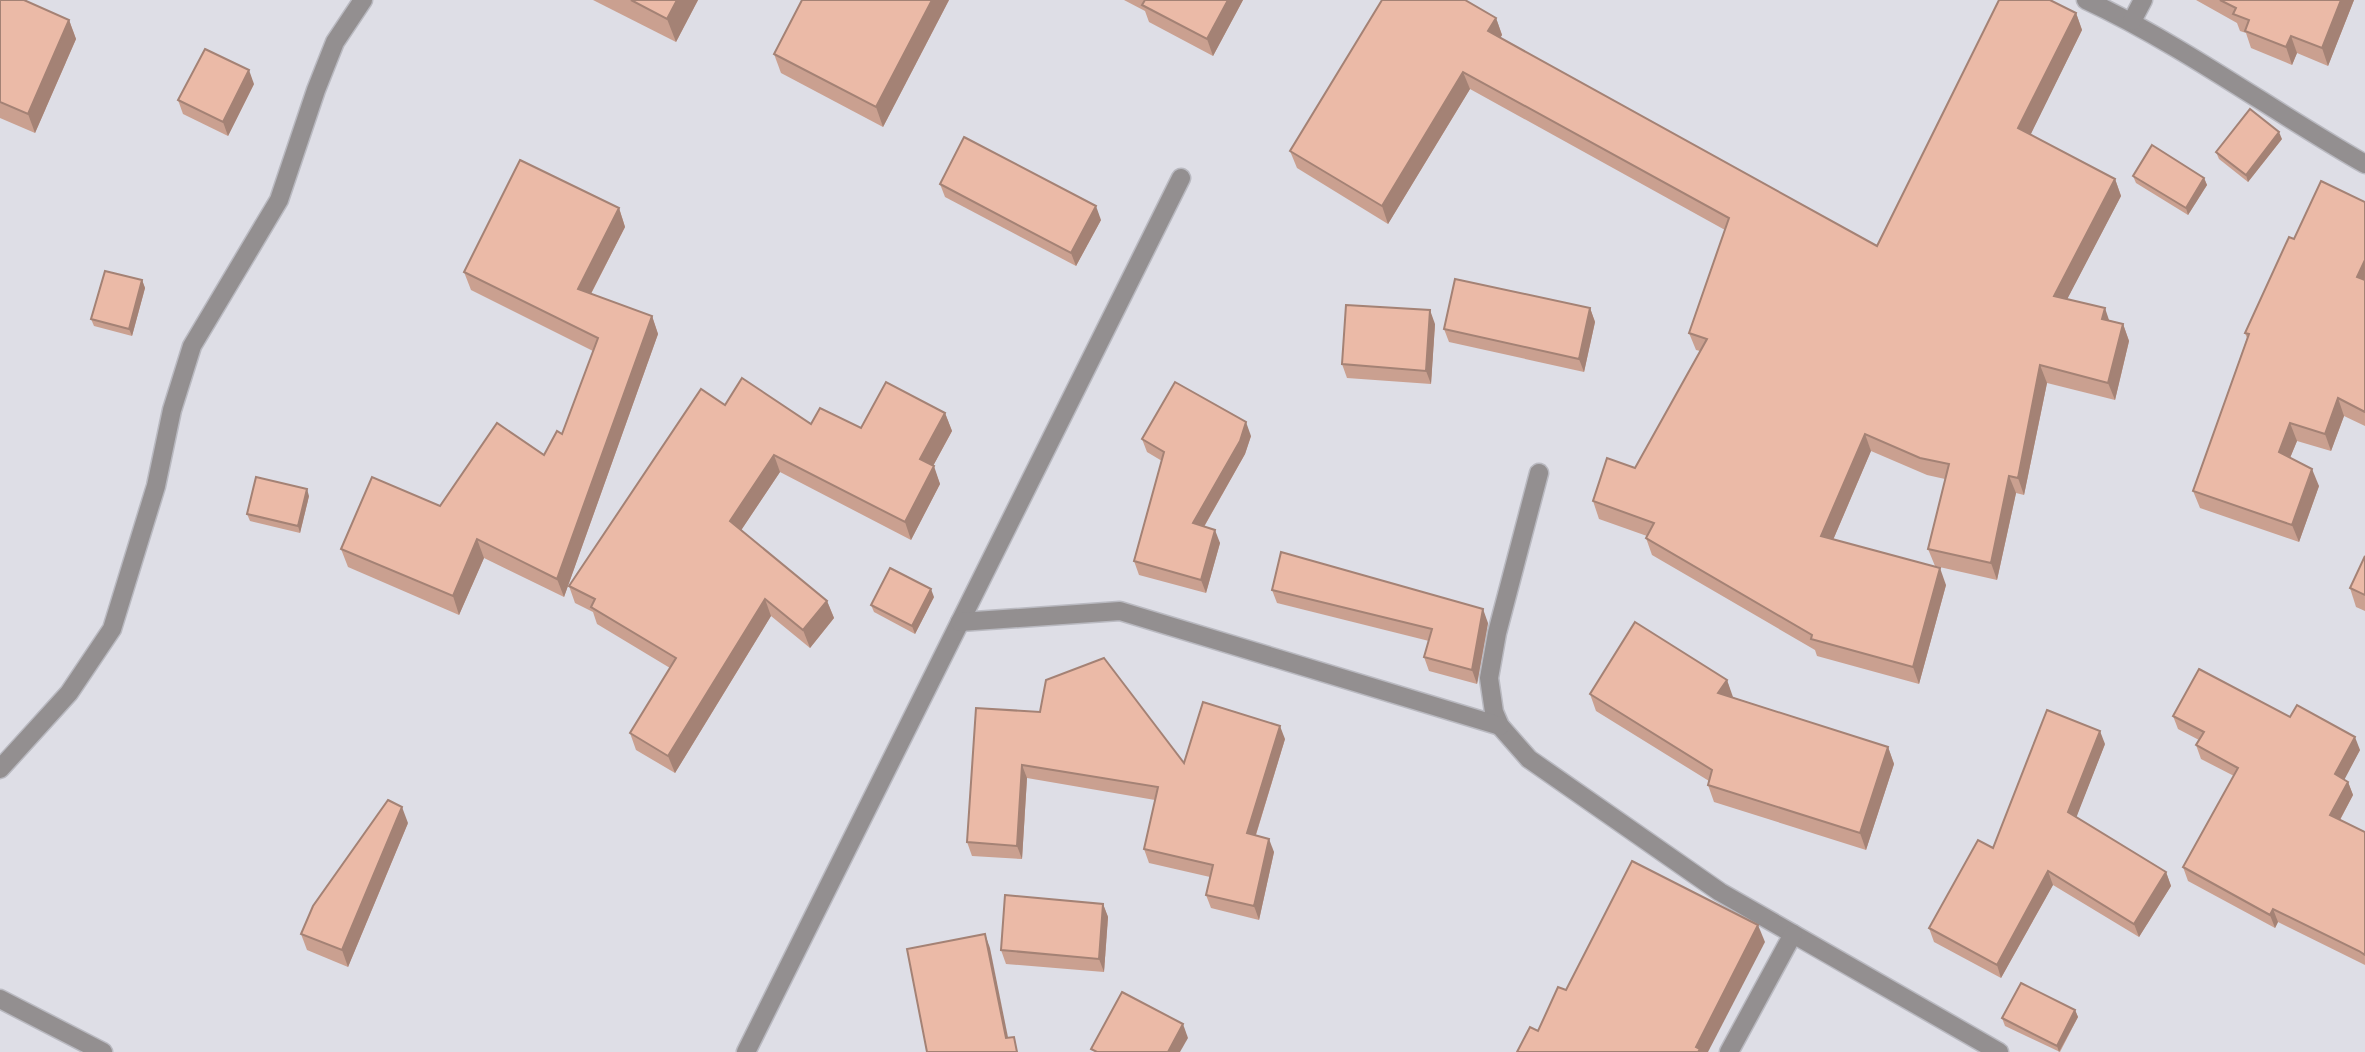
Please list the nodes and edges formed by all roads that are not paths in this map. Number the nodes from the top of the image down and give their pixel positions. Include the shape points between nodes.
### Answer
1 (363, 0) edge
2 (2087, 0) edge
3 (2143, 0) edge
4 (2132, 21) junction
5 (2365, 164) edge
6 (1181, 178) dead end
7 (1539, 473) dead end
8 (960, 622) junction
9 (1500, 726) junction
10 (0, 769) edge
11 (1793, 934) junction
12 (0, 999) edge
13 (103, 1052) edge
14 (746, 1052) edge
15 (1729, 1052) edge
16 (1999, 1052) edge

1 - 10 street via 335,42 279,200 192,346 112,629 69,693
2 - 4 street
3 - 4 street
4 - 5 street
6 - 8 street
7 - 9 street via 1489,678
8 - 9 street via 1121,611
8 - 14 street
9 - 11 street via 1529,759 1720,892
11 - 15 street
11 - 16 street
12 - 13 street

